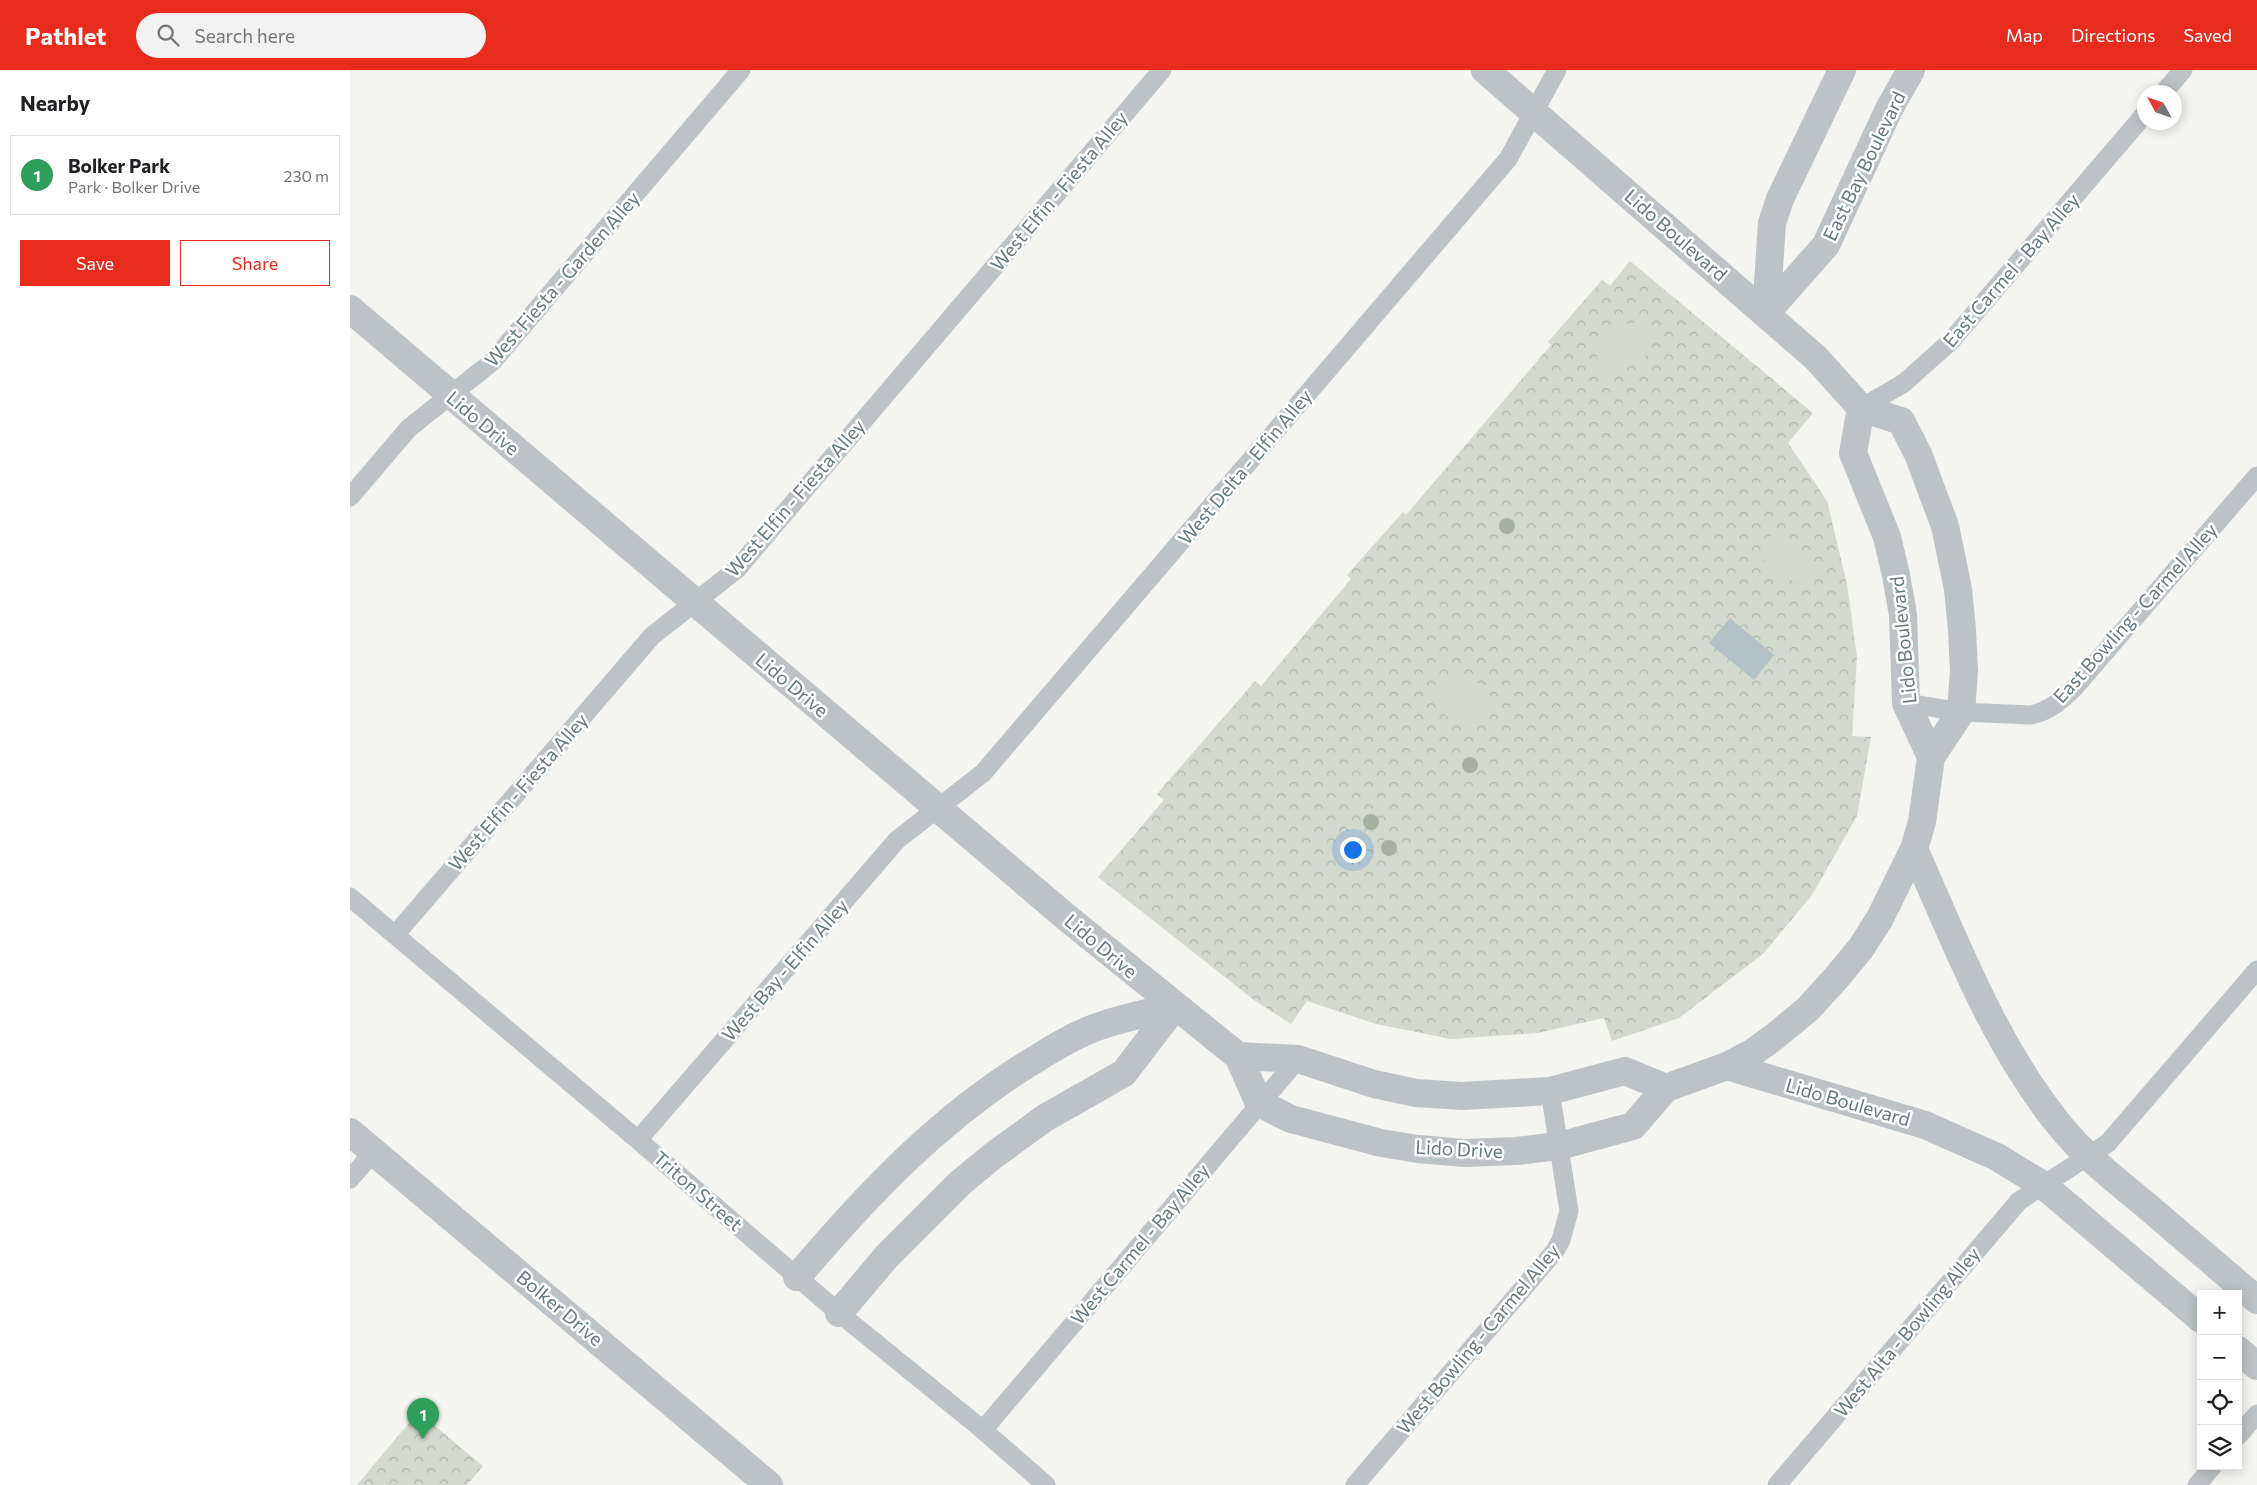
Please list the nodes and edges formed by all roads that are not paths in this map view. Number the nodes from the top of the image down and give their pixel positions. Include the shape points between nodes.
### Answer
1 (741, 70) edge
2 (1162, 70) edge
3 (1485, 70) edge
4 (1557, 70) edge
5 (1842, 70) edge
6 (1911, 70) edge
7 (2183, 70) edge
8 (2170, 85) edge
9 (1533, 111) junction
10 (2137, 123) edge
11 (350, 309) edge
12 (1766, 313) junction
13 (451, 396) junction
14 (1861, 408) junction
15 (2257, 476) edge
16 (350, 497) edge
17 (694, 603) junction
18 (1906, 703) junction
19 (1961, 712) junction
20 (1931, 757) junction
21 (938, 808) junction
22 (1914, 849) junction
23 (350, 897) edge
24 (395, 935) junction
25 (2257, 970) edge
26 (1175, 1006) junction
27 (1238, 1056) junction
28 (1298, 1059) junction
29 (1727, 1066) junction
30 (1666, 1088) junction
31 (1550, 1091) junction
32 (1259, 1103) junction
33 (350, 1132) edge
34 (638, 1140) junction
35 (1559, 1146) junction
36 (374, 1151) junction
37 (2088, 1156) junction
38 (350, 1179) edge
39 (2043, 1185) junction
40 (796, 1277) junction
41 (2257, 1300) edge
42 (839, 1313) junction
43 (2197, 1316) edge
44 (2242, 1353) edge
45 (2257, 1366) edge
46 (2257, 1414) edge
47 (983, 1430) junction
48 (2242, 1431) edge
49 (2210, 1470) edge
50 (769, 1485) edge
51 (1046, 1485) edge
52 (1355, 1485) edge
53 (1777, 1485) edge
54 (2197, 1485) edge

1 - 13 lane, West Fiesta - Garden Alley via 492,362
2 - 17 lane, West Elfin - Fiesta Alley via 737,569
3 - 9 street, Lido Boulevard
4 - 9 lane, West Delta - Elfin Alley
5 - 12 street via 1780,199 1772,223
6 - 12 street, East Bay Boulevard via 1884,118 1826,245
7 - 8 lane
9 - 12 street, Lido Boulevard
9 - 21 lane, West Delta - Elfin Alley via 1508,159 983,773
10 - 14 lane, East Carmel - Bay Alley via 1952,341 1904,383
11 - 13 street, Lido Drive
12 - 14 street, Lido Boulevard via 1816,358
13 - 16 lane, West Fiesta - Garden Alley via 409,428
13 - 17 street, Lido Drive
14 - 18 street, Lido Boulevard via 1853,453 1887,536 1896,574 1903,614
14 - 19 street via 1901,421 1918,454 1945,526 1958,589 1962,630
15 - 19 lane, East Bowling - Carmel Alley via 2057,704 2030,715
17 - 21 street, Lido Drive
17 - 24 lane, West Elfin - Fiesta Alley via 652,636
18 - 19 lane, East Bowling - Carmel Alley
18 - 20 street, Lido Boulevard
19 - 20 street
20 - 22 street
21 - 26 street, Lido Drive
21 - 34 lane, West Bay - Elfin Alley via 897,840
22 - 29 street via 1880,918 1837,977 1774,1037
22 - 37 street via 1973,981 2012,1057 2062,1128
23 - 24 lane, Triton Street
24 - 34 lane, Triton Street
25 - 37 lane, West Alta - Bowling Alley via 2108,1143
26 - 27 street, Lido Drive
26 - 40 street via 1087,1031 998,1082 883,1180
26 - 42 street via 1124,1072 1045,1118 960,1183 887,1256
27 - 28 street
27 - 32 street, Lido Drive
28 - 31 street via 1374,1084 1416,1092 1462,1096
28 - 32 lane, West Carmel - Bay Alley
29 - 30 street, Lido Drive
29 - 39 street, Lido Boulevard via 1925,1125 1997,1157
30 - 31 street via 1625,1072
30 - 35 street, Lido Drive via 1633,1126
31 - 35 lane, West Bowling - Carmel Alley
32 - 35 street, Lido Drive via 1292,1119 1381,1143 1418,1149 1464,1153
32 - 47 lane, West Carmel - Bay Alley
33 - 36 street, Bolker Drive
34 - 40 lane, Triton Street
35 - 52 lane, West Bowling - Carmel Alley via 1569,1211 1555,1251
36 - 38 lane
36 - 50 street, Bolker Drive
37 - 39 lane, West Alta - Bowling Alley
37 - 41 street
39 - 43 street, Lido Boulevard
39 - 53 lane, West Alta - Bowling Alley via 2019,1201
40 - 42 lane, Triton Street
42 - 47 lane, Triton Street
44 - 45 street
46 - 48 lane
47 - 51 lane, Triton Street
49 - 54 lane

